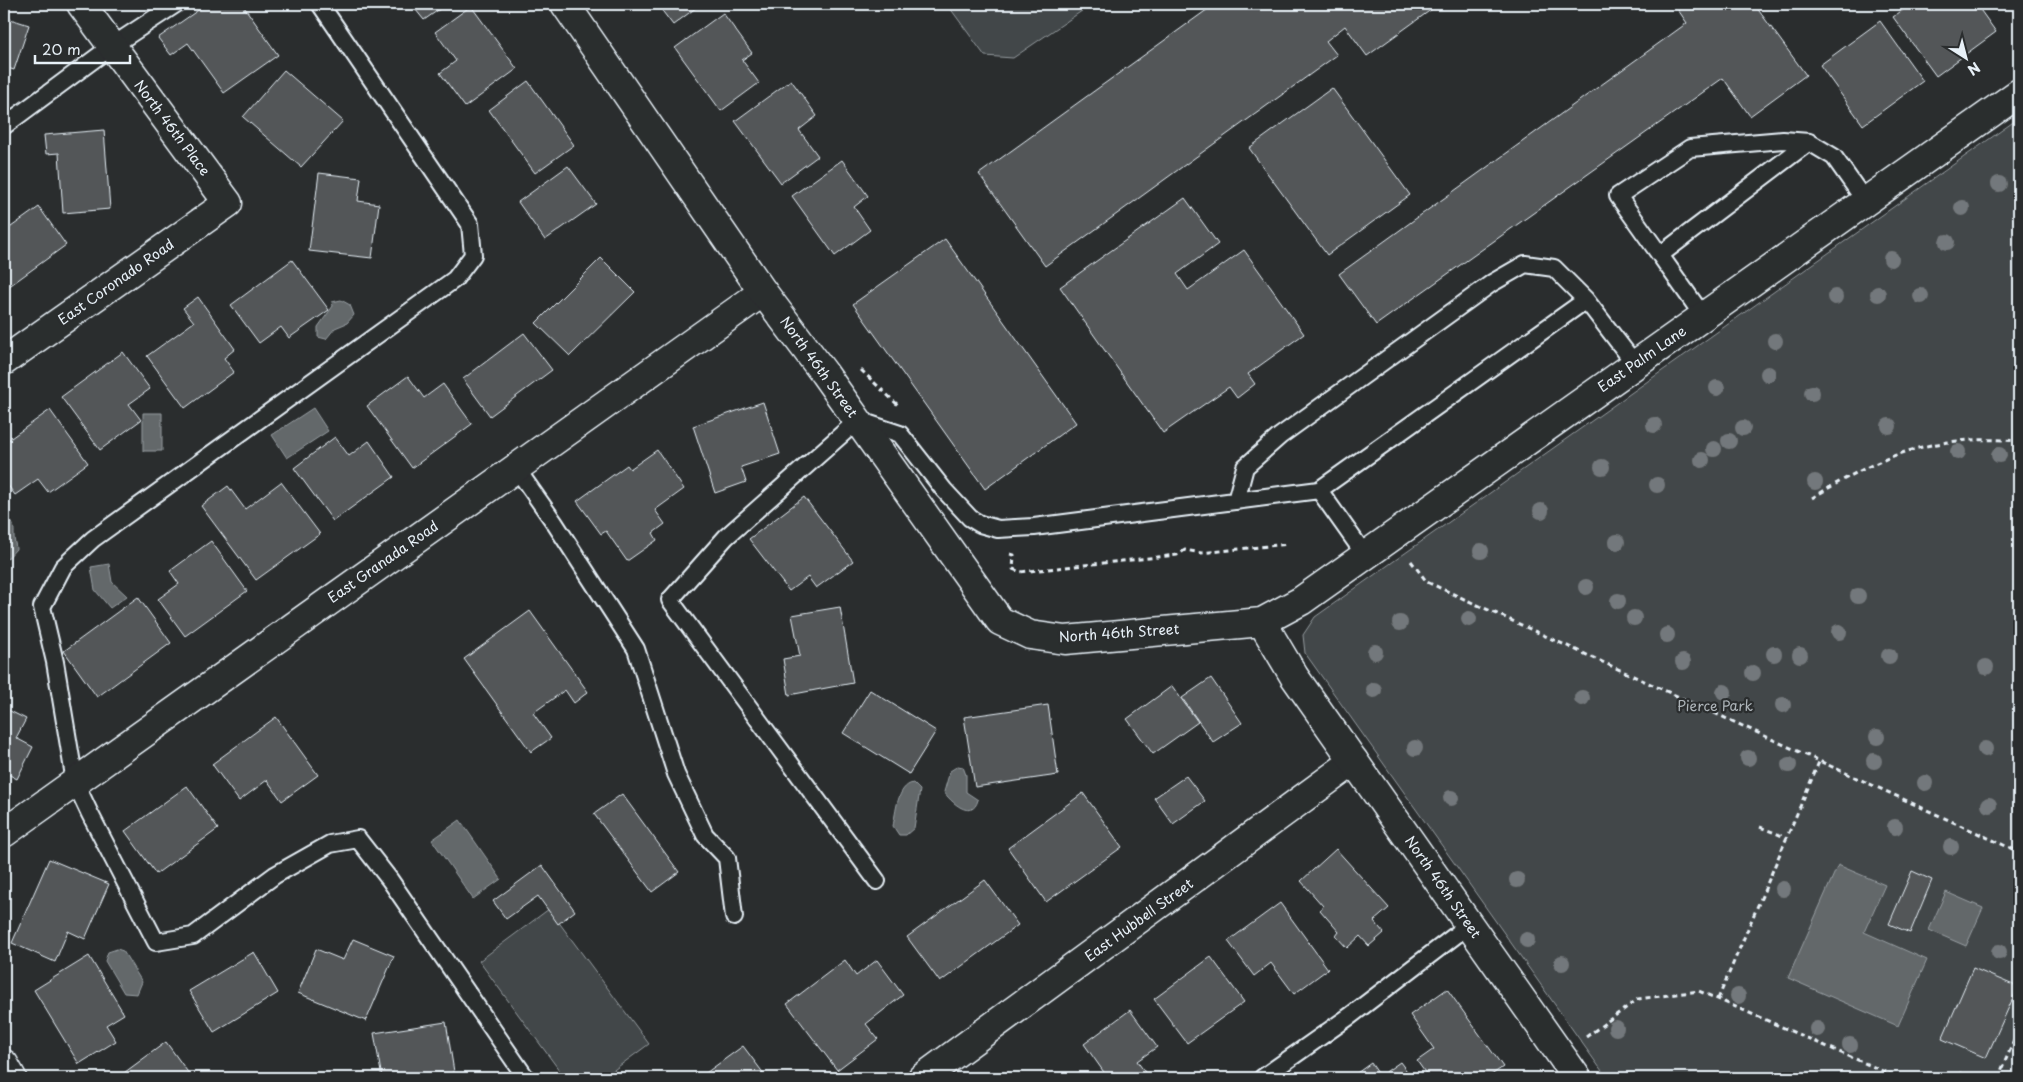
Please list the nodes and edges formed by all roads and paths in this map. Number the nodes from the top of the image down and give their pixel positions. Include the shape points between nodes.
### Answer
1 (81, 4) edge
2 (176, 4) edge
3 (320, 4) edge
4 (565, 4) edge
5 (112, 46) junction
6 (2019, 92) edge
7 (4, 126) edge
8 (1809, 142) junction
9 (1866, 201) junction
10 (228, 203) joint
11 (1660, 256) junction
12 (763, 292) junction
13 (1586, 300) junction
14 (1703, 316) junction
15 (4, 361) edge
16 (1635, 364) junction
17 (858, 420) junction
18 (2019, 441) edge
19 (516, 468) junction
20 (1319, 490) junction
21 (1812, 498) dead end
22 (1236, 501) junction
23 (1392, 536) junction
24 (1288, 544) dead end
25 (1002, 553) dead end
26 (1365, 555) junction
27 (1262, 622) junction
28 (1354, 761) junction
29 (1819, 762) junction
30 (75, 782) junction
31 (1760, 827) dead end
32 (4, 833) edge
33 (1785, 837) junction
34 (2019, 852) edge
35 (877, 881) dead end
36 (734, 917) dead end
37 (1469, 925) junction
38 (1718, 999) junction
39 (2019, 1029) edge
40 (1560, 1055) junction
41 (4, 1064) edge
42 (12, 1078) edge
43 (526, 1078) edge
44 (922, 1078) edge
45 (1262, 1078) edge
46 (1577, 1078) edge
47 (1899, 1078) edge
48 (1955, 1078) edge
49 (1972, 1078) edge
50 (1998, 1078) edge

1 - 5 street, North 46th Place
2 - 5 lane
3 - 30 lane via 470,224 473,255 455,279 93,539 63,568 42,607 55,662
4 - 12 street, North 46th Street
5 - 7 lane
5 - 10 street, North 46th Place
6 - 9 street, East Palm Lane
8 - 9 lane via 1834,157
8 - 11 lane
8 - 11 lane via 1783,140 1690,148 1618,196
9 - 14 street, East Palm Lane
10 - 15 street, East Coronado Road
11 - 14 lane
12 - 17 street, North 46th Street
12 - 19 street, East Granada Road
13 - 16 lane
13 - 20 lane
13 - 22 lane via 1554,268 1525,264 1492,282 1280,436 1245,467
14 - 16 street, East Palm Lane
16 - 23 street, East Palm Lane
17 - 22 lane via 900,434 970,518 998,529 1034,528
17 - 27 street, North 46th Street via 1000,621 1030,635 1065,640
17 - 35 lane via 726,537 670,600
18 - 21 path via 1993,439 1913,448 1880,459
19 - 30 street, East Granada Road
19 - 36 lane via 636,649 676,774 705,835 727,858
20 - 22 lane
20 - 26 lane
23 - 26 street, East Palm Lane
23 - 29 path via 1427,582
24 - 25 path via 1201,553 1184,550 1177,555 1020,572 1013,569 1014,555
26 - 27 street, East Palm Lane via 1301,601
27 - 28 street, North 46th Street via 1294,676
28 - 37 street, North 46th Street
28 - 44 street, East Hubbell Street
29 - 33 path
29 - 34 path
30 - 32 street, East Granada Road
30 - 43 lane via 156,942 192,936 275,875 330,844 358,839 390,880
31 - 33 path
33 - 38 path
37 - 40 street, North 46th Street
37 - 45 lane
38 - 40 path via 1699,991 1638,999
38 - 47 path
39 - 50 path
40 - 46 street, North 46th Street
41 - 42 street
48 - 49 path via 1957,1072

